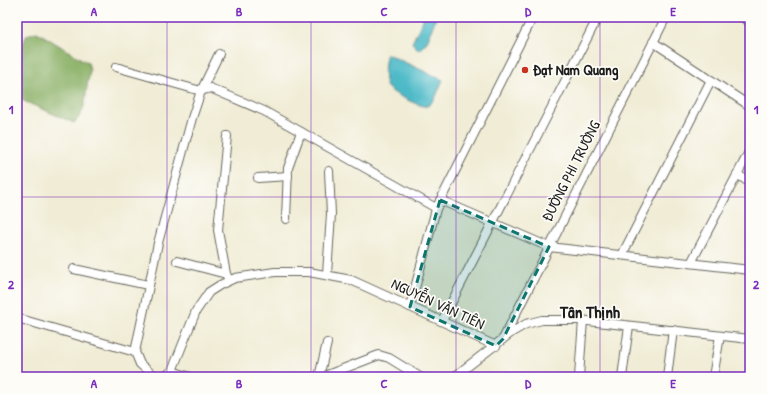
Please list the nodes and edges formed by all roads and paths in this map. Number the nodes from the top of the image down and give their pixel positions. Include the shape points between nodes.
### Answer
1 (533, 17) edge
2 (598, 17) edge
3 (666, 17) edge
4 (742, 17) edge
5 (750, 22) edge
6 (653, 42) junction
7 (219, 54) dead end
8 (116, 67) dead end
9 (711, 80) junction
10 (202, 91) junction
11 (750, 106) edge
12 (301, 132) junction
13 (227, 136) dead end
14 (750, 150) edge
15 (329, 171) dead end
16 (737, 174) junction
17 (288, 176) junction
18 (258, 178) dead end
19 (750, 183) edge
20 (438, 204) junction
21 (286, 219) dead end
22 (493, 223) junction
23 (549, 247) junction
24 (622, 255) junction
25 (177, 261) dead end
26 (691, 263) junction
27 (74, 269) dead end
28 (750, 270) edge
29 (327, 274) junction
30 (227, 277) junction
31 (148, 285) junction
32 (410, 307) junction
33 (17, 318) edge
34 (583, 320) junction
35 (442, 322) junction
36 (629, 326) junction
37 (673, 330) junction
38 (720, 336) junction
39 (503, 339) junction
40 (750, 339) edge
41 (327, 343) dead end
42 (496, 346) junction
43 (134, 352) junction
44 (172, 371) junction
45 (155, 377) edge
46 (164, 377) edge
47 (190, 377) edge
48 (320, 377) edge
49 (420, 377) edge
50 (454, 377) edge
51 (579, 377) edge
52 (622, 377) edge
53 (667, 377) edge
54 (713, 377) edge

1 - 20 street
2 - 22 street
3 - 6 street, ĐƯỜNG PHI TRƯỜNG
4 - 5 street
6 - 9 street
6 - 23 street, ĐƯỜNG PHI TRƯỜNG
7 - 10 street
8 - 10 street
9 - 11 street
9 - 24 street
10 - 12 street via 210,88 246,102
10 - 31 street via 192,118
12 - 17 street via 288,168
12 - 20 street
13 - 30 street via 218,230
14 - 16 street
15 - 29 street via 331,214
16 - 19 street
16 - 26 street
17 - 18 street
17 - 21 street
20 - 22 street
20 - 32 street
22 - 23 street
22 - 35 street
23 - 24 street
23 - 39 street, ĐƯỜNG PHI TRƯỜNG
24 - 26 street
25 - 30 street
26 - 28 street
27 - 31 street
29 - 30 street, NGUYỄN VĂN TIÊN via 298,271
29 - 32 street, NGUYỄN VĂN TIÊN via 355,282
30 - 44 street, NGUYỄN VĂN TIÊN via 199,306
31 - 43 street
32 - 35 street, NGUYỄN VĂN TIÊN
33 - 43 street
34 - 36 street, NGUYỄN VĂN TIÊN
34 - 39 street, NGUYỄN VĂN TIÊN via 556,319 534,322
34 - 51 street
35 - 42 street, NGUYỄN VĂN TIÊN
36 - 37 street, NGUYỄN VĂN TIÊN
36 - 52 street
37 - 38 street, NGUYỄN VĂN TIÊN
37 - 53 street
38 - 40 street, NGUYỄN VĂN TIÊN
38 - 54 street
39 - 42 street, NGUYỄN VĂN TIÊN
41 - 48 street
42 - 50 street
43 - 45 street via 140,364
44 - 46 street
44 - 47 street
48 - 49 street via 380,355

